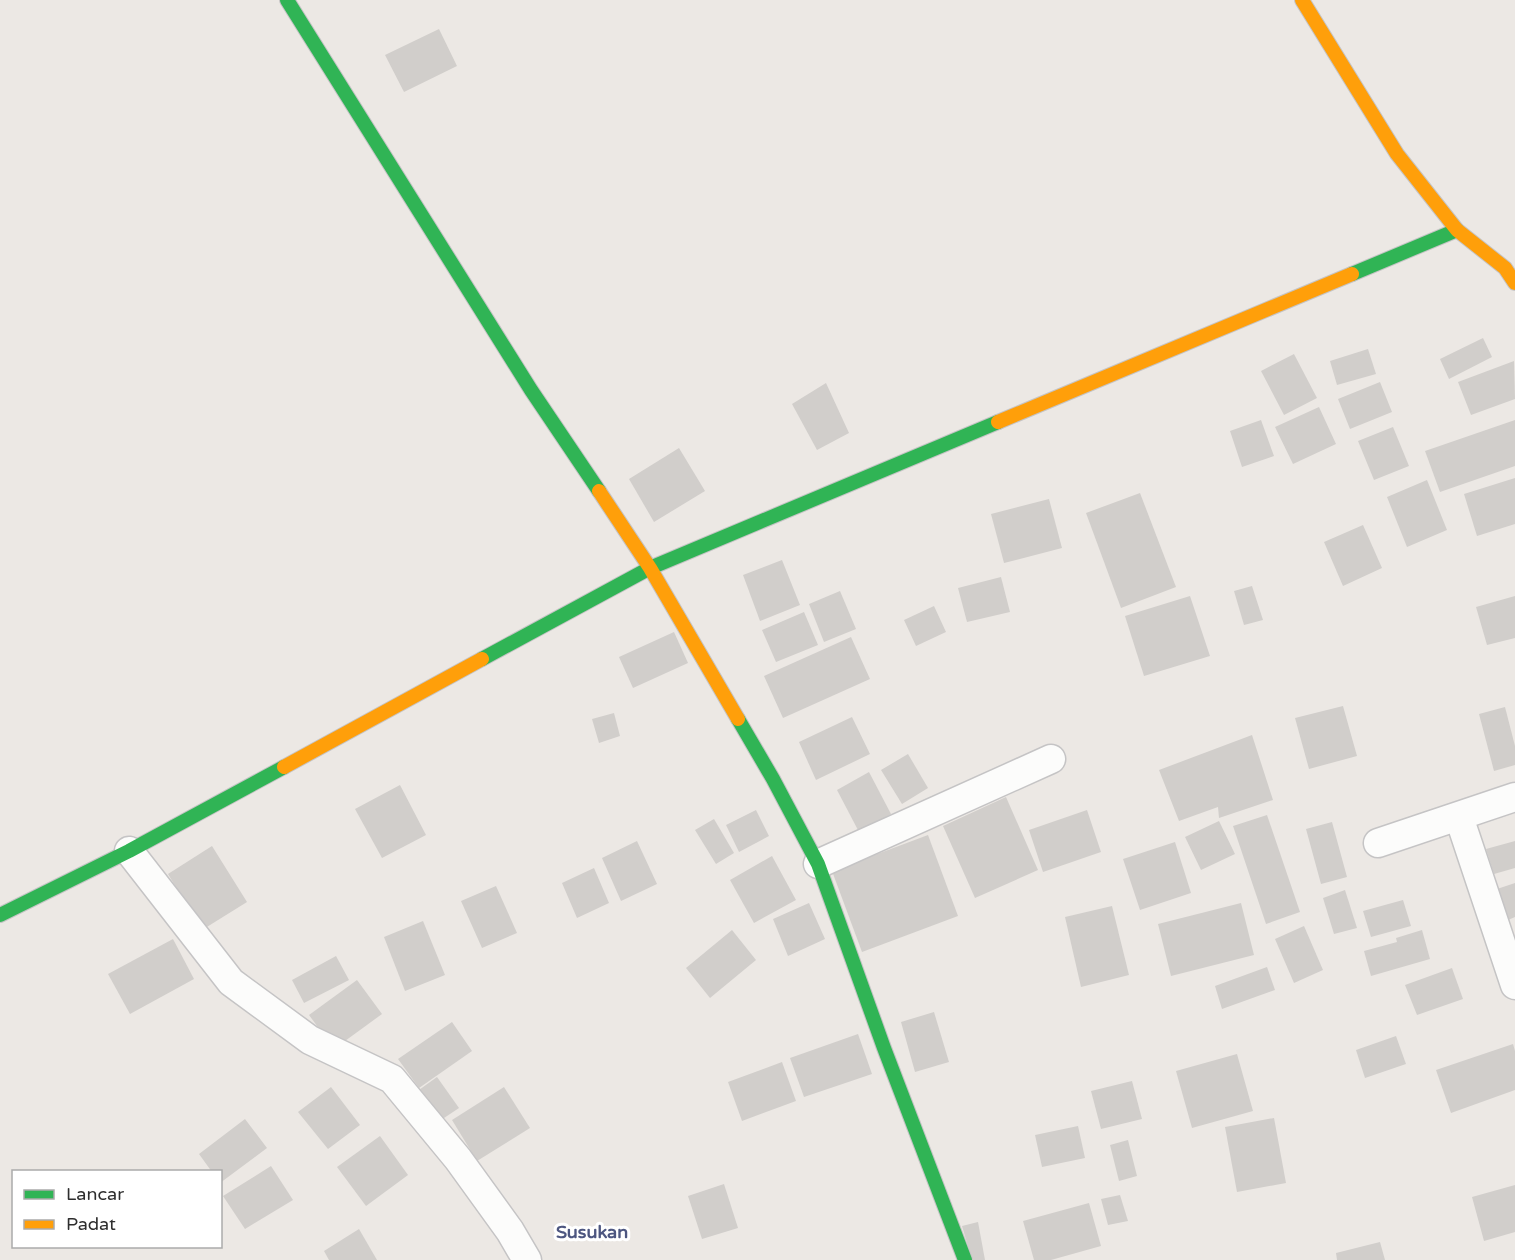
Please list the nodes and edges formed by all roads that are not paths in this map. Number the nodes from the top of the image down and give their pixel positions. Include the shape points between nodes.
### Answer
1 (287, 0) edge
2 (1302, 0) edge
3 (1457, 230) junction
4 (1515, 282) edge
5 (650, 568) junction
6 (1051, 759) dead end
7 (1515, 797) edge
8 (1459, 818) junction
9 (1378, 843) dead end
10 (129, 851) junction
11 (818, 864) junction
12 (0, 915) edge
13 (1515, 985) edge
14 (527, 1260) edge
15 (965, 1260) edge

1 - 5 street via 531,390
2 - 3 street via 1396,154
3 - 4 street via 1505,268
3 - 5 street
5 - 10 street
5 - 11 street
6 - 11 street
7 - 8 street
8 - 9 street
8 - 13 street
10 - 12 street
10 - 14 street via 231,982 310,1040 392,1079 458,1159
11 - 15 street

